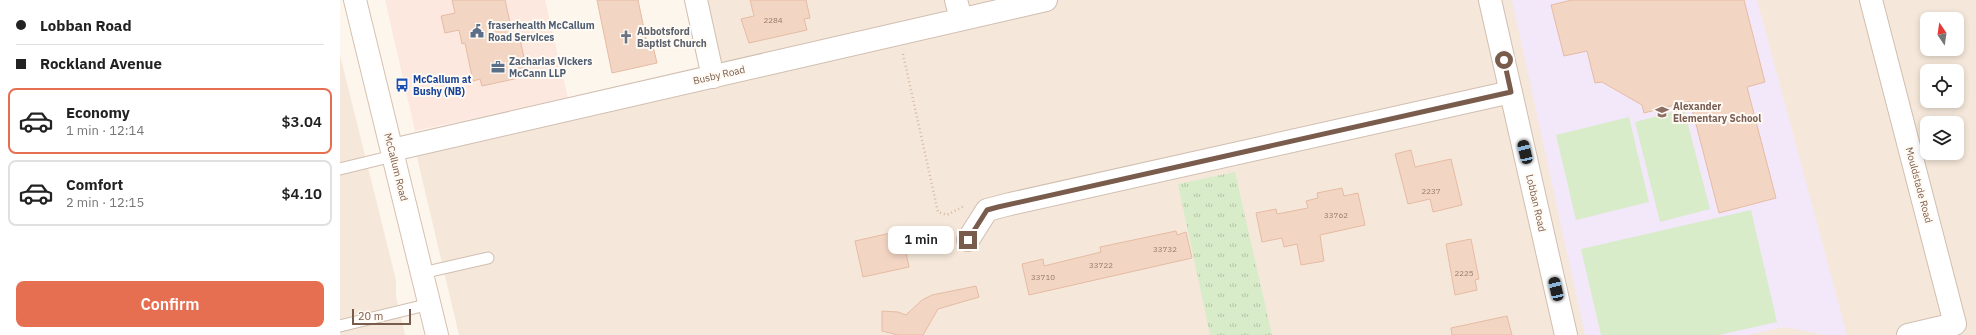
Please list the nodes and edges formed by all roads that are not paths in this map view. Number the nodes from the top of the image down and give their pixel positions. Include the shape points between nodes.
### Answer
1 (355, 0) edge
2 (696, 0) edge
3 (1046, 0) edge
4 (1490, 0) edge
5 (1871, 0) edge
6 (958, 10) edge
7 (713, 77) junction
8 (1511, 92) junction
9 (392, 153) junction
10 (340, 169) edge
11 (972, 235) dead end
12 (488, 258) dead end
13 (422, 273) junction
14 (430, 304) junction
15 (340, 326) edge
16 (437, 335) edge
17 (1566, 335) edge
18 (1908, 335) edge

1 - 9 street, McCallum Road
2 - 7 street
3 - 6 street, Busby Road
4 - 8 street, Lobban Road
5 - 18 street, Mouldstade Road via 1955,324
6 - 7 street, Busby Road via 899,34
7 - 9 street, Busby Road
8 - 11 street via 987,210
8 - 17 street, Lobban Road
9 - 10 lane
9 - 13 street, McCallum Road
12 - 13 lane
13 - 14 street, McCallum Road
14 - 15 lane
14 - 16 street, McCallum Road

